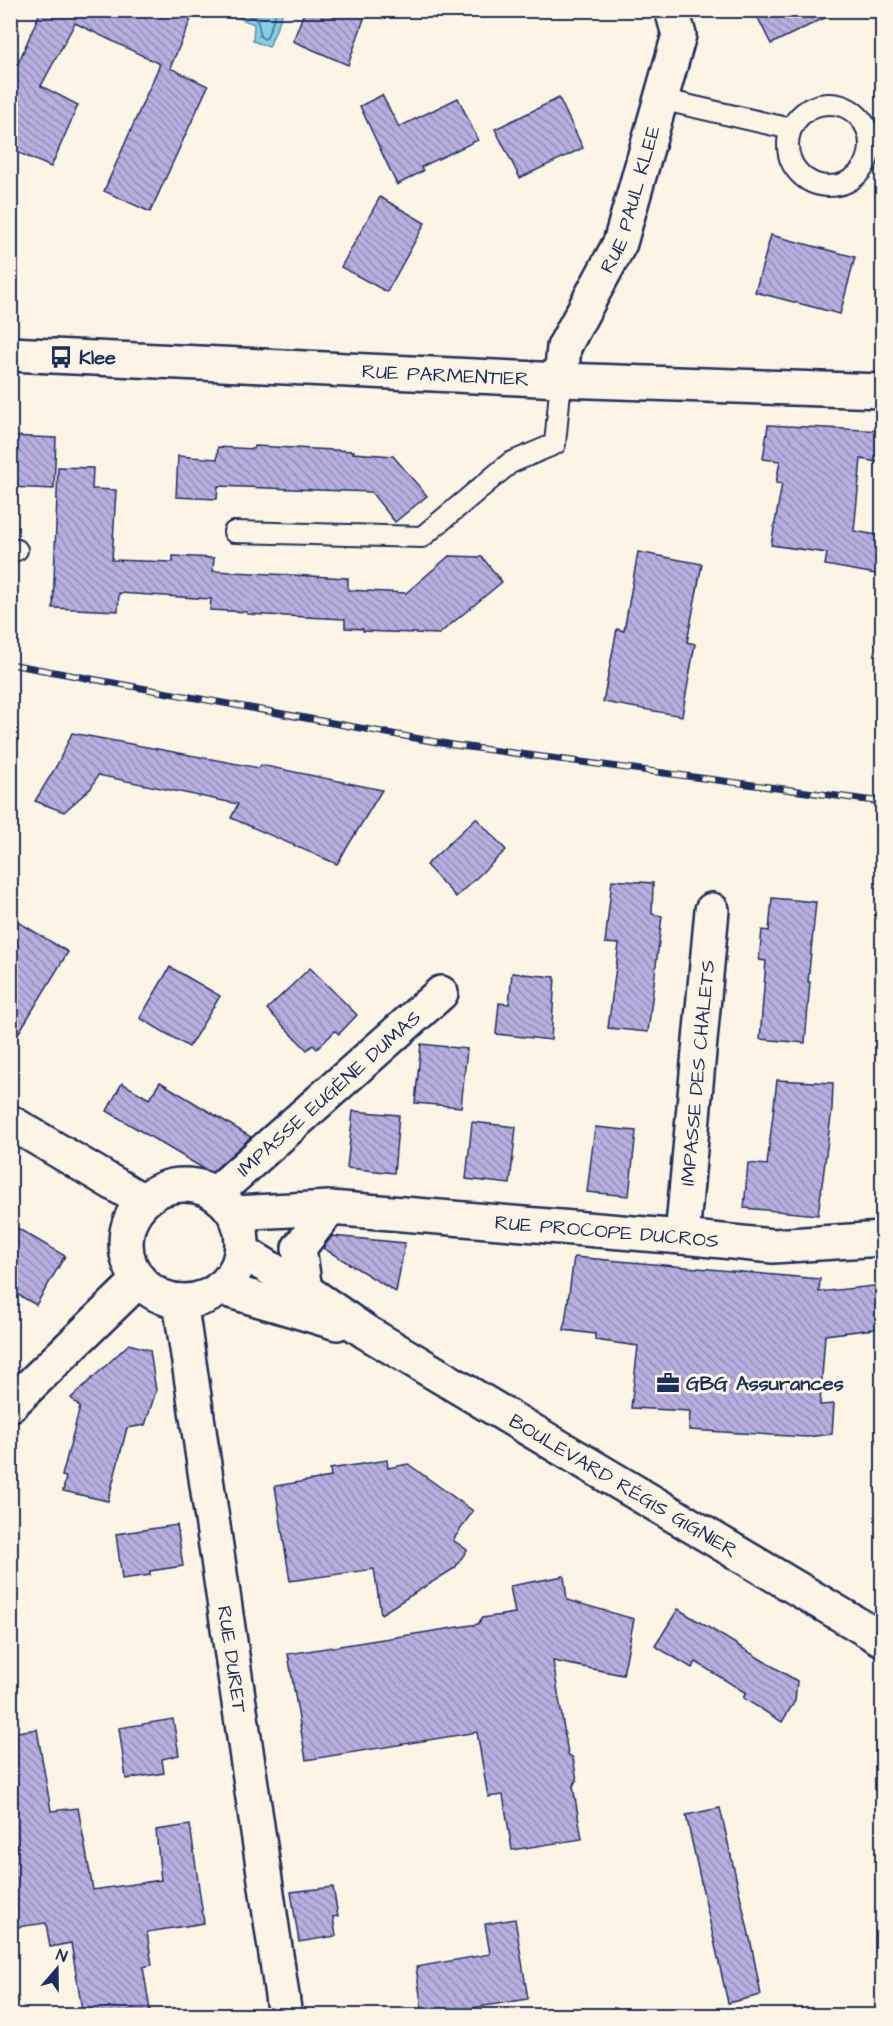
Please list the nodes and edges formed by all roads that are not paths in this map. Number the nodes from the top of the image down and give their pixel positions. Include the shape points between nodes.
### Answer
1 (672, 10) edge
2 (660, 99) junction
3 (791, 129) junction
4 (10, 354) edge
5 (561, 380) junction
6 (882, 392) edge
7 (234, 532) dead end
8 (712, 910) dead end
9 (441, 993) dead end
10 (10, 1122) edge
11 (143, 1201) junction
12 (225, 1203) junction
13 (330, 1208) junction
14 (682, 1237) junction
15 (882, 1239) edge
16 (242, 1251) junction
17 (139, 1280) junction
18 (220, 1288) junction
19 (305, 1290) junction
20 (180, 1301) junction
21 (366, 1332) junction
22 (10, 1405) edge
23 (882, 1639) edge
24 (285, 2016) edge

1 - 2 street, RUE PAUL KLEE via 679,35
2 - 3 lane
2 - 5 street, RUE PAUL KLEE via 620,243 564,347
3 - 3 lane via 788,155 802,177 813,183 839,186 851,181 867,161 869,133 852,110 824,104 810,108
4 - 5 street, RUE PARMENTIER
5 - 6 street, RUE PARMENTIER
5 - 7 lane via 555,444 510,463 422,537
8 - 14 street, IMPASSE DES CHALETS
9 - 12 street, IMPASSE EUGÈNE DUMAS
10 - 11 street
11 - 12 street via 178,1184 197,1186
11 - 17 street via 132,1215 125,1248
12 - 13 street, RUE PROCOPE DUCROS
12 - 16 street via 241,1231
13 - 14 street, RUE PROCOPE DUCROS
13 - 19 street via 299,1248
14 - 15 street, RUE PROCOPE DUCROS via 773,1246
16 - 18 street via 238,1265
16 - 19 street, BOULEVARD RÉGIS GIGNIER
17 - 20 street via 150,1291
17 - 22 street
18 - 20 street via 208,1296
18 - 21 street, BOULEVARD RÉGIS GIGNIER
19 - 21 street, BOULEVARD RÉGIS GIGNIER
20 - 24 street, RUE DURET
21 - 23 street, BOULEVARD RÉGIS GIGNIER

